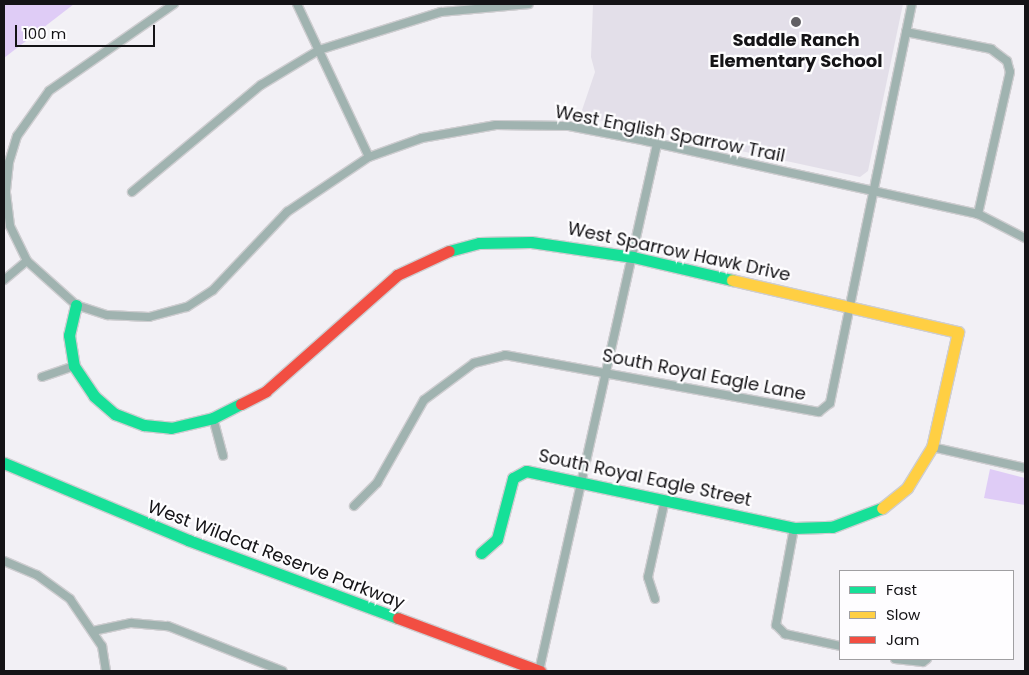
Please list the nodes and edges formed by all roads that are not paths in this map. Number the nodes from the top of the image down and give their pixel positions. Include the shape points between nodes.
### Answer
1 (174, 4) edge
2 (297, 4) edge
3 (529, 4) edge
4 (912, 4) edge
5 (906, 32) junction
6 (318, 50) junction
7 (657, 144) junction
8 (369, 157) junction
9 (872, 190) junction
10 (132, 192) dead end
11 (5, 193) edge
12 (978, 214) junction
13 (1025, 238) edge
14 (633, 257) junction
15 (27, 261) junction
16 (4, 280) edge
17 (76, 305) junction
18 (848, 306) junction
19 (74, 366) junction
20 (607, 371) junction
21 (42, 377) dead end
22 (213, 418) junction
23 (932, 447) junction
24 (223, 456) dead end
25 (4, 463) edge
26 (1025, 468) edge
27 (582, 482) junction
28 (665, 500) junction
29 (354, 506) dead end
30 (794, 528) junction
31 (481, 553) dead end
32 (4, 561) edge
33 (655, 599) dead end
34 (93, 631) junction
35 (839, 646) edge
36 (904, 660) edge
37 (926, 660) edge
38 (106, 671) edge
39 (282, 671) edge
40 (539, 671) edge

1 - 11 street, West English Sparrow Trail via 49,91 17,136
2 - 6 street
3 - 6 street via 441,12
4 - 5 street, South Royal Eagle Lane
5 - 9 street, South Royal Eagle Lane
5 - 12 street via 991,49 1007,61 1010,72
6 - 8 street
6 - 10 street via 261,85
7 - 8 street, West English Sparrow Trail via 569,126 515,124 422,138
7 - 9 street, West English Sparrow Trail
7 - 14 street
8 - 17 street, West English Sparrow Trail via 287,212 213,290 187,307 149,317 107,315
9 - 12 street, West English Sparrow Trail
9 - 18 street, South Royal Eagle Lane
11 - 15 street, West English Sparrow Trail via 10,226
12 - 13 street, West English Sparrow Trail
14 - 18 street, West Sparrow Hawk Drive
14 - 20 street
14 - 22 street, West Sparrow Hawk Drive via 531,242 479,243 437,255 371,294 292,372
15 - 16 street
15 - 17 street, West English Sparrow Trail
17 - 19 street, West Sparrow Hawk Drive via 69,335
18 - 20 street, South Royal Eagle Lane via 830,403 819,412
18 - 23 street, West Sparrow Hawk Drive via 958,332
19 - 21 street
19 - 22 street, West Sparrow Hawk Drive via 94,396 115,414 144,425 171,428
20 - 27 street
20 - 29 street, South Royal Eagle Lane via 505,354 474,363 424,400 377,483
22 - 24 street
23 - 26 street
23 - 30 street, South Royal Eagle Street via 907,488 873,515 832,527
25 - 40 street, West Wildcat Reserve Parkway via 180,537
27 - 28 street, South Royal Eagle Street
27 - 31 street, South Royal Eagle Street via 526,471 513,478 497,539
27 - 40 street
28 - 30 street, South Royal Eagle Street
28 - 33 street via 648,577
30 - 35 street via 776,625 785,634
32 - 34 street via 37,575 70,599
34 - 38 street via 102,646
34 - 39 street via 131,623 168,626
36 - 37 street

